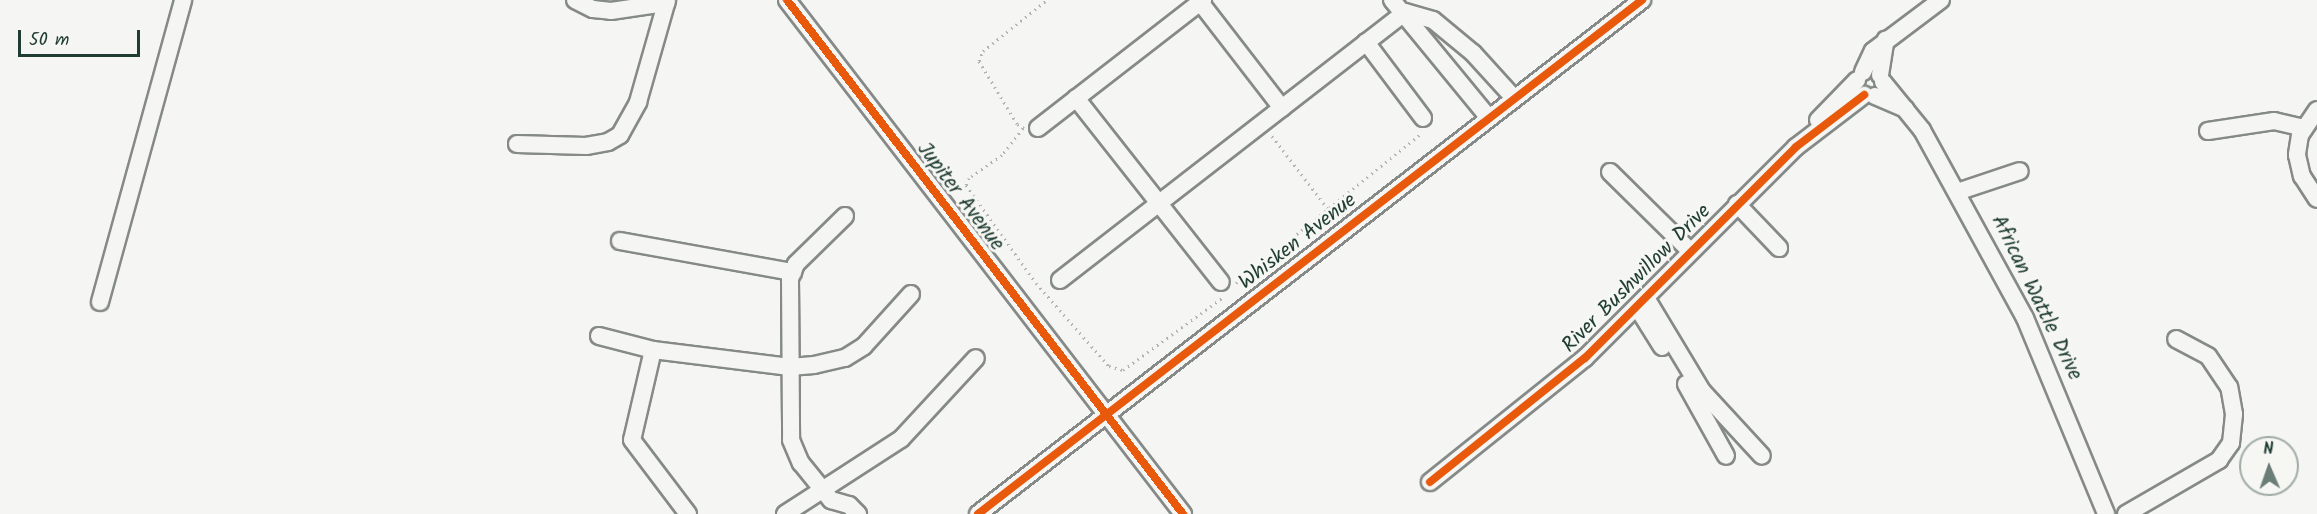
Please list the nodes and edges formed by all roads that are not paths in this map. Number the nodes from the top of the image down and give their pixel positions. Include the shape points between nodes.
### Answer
1 (183, 0) edge
2 (575, 0) edge
3 (787, 0) edge
4 (1392, 0) edge
5 (1642, 0) edge
6 (1941, 0) edge
7 (667, 1) edge
8 (1201, 1) edge
9 (1406, 12) junction
10 (1365, 42) junction
11 (1870, 83) junction
12 (1513, 97) junction
13 (1076, 98) junction
14 (1282, 108) junction
15 (2317, 110) edge
16 (1488, 117) junction
17 (1423, 118) road end
18 (1030, 128) road end
19 (2304, 128) junction
20 (2208, 131) dead end
21 (517, 144) dead end
22 (2020, 171) dead end
23 (1610, 172) dead end
24 (1957, 192) junction
25 (2317, 199) edge
26 (1737, 204) junction
27 (1159, 205) junction
28 (844, 216) dead end
29 (620, 241) dead end
30 (1779, 248) dead end
31 (1690, 251) junction
32 (793, 272) junction
33 (1060, 280) dead end
34 (1228, 287) road end
35 (911, 294) dead end
36 (100, 302) dead end
37 (1642, 302) junction
38 (598, 336) dead end
39 (2176, 339) dead end
40 (653, 350) junction
41 (976, 358) dead end
42 (790, 367) junction
43 (1104, 416) junction
44 (1726, 456) dead end
45 (1762, 456) dead end
46 (1430, 482) dead end
47 (828, 501) edge
48 (688, 514) edge
49 (785, 514) edge
50 (858, 514) edge
51 (978, 514) edge
52 (1183, 514) edge
53 (2106, 514) edge
54 (2126, 514) edge

1 - 36 street
2 - 7 street via 593,9 611,11
3 - 43 street, Jupiter Avenue
4 - 9 street
5 - 12 street, Whisken Avenue
6 - 11 street via 1886,39
7 - 21 street via 638,102 620,135 586,146
8 - 13 street
8 - 14 street
9 - 10 street
9 - 12 street via 1433,20 1473,53
9 - 16 street via 1415,30
10 - 14 street
10 - 17 street
11 - 24 street, African Wattle Drive via 1908,111
11 - 26 street, River Bushwillow Drive
12 - 16 street, Whisken Avenue
13 - 18 street
13 - 27 street
14 - 27 street
15 - 19 street
16 - 43 street, Whisken Avenue
19 - 20 street via 2274,121
19 - 25 street via 2297,155 2302,176
22 - 24 street
23 - 31 street
24 - 53 street, African Wattle Drive via 2025,318
26 - 30 street
26 - 31 street, River Bushwillow Drive
27 - 33 street
27 - 34 street
28 - 32 street
29 - 32 street
31 - 37 street, River Bushwillow Drive
32 - 42 street
35 - 42 street via 864,346 845,358
37 - 44 street
37 - 45 street via 1702,391
37 - 46 street, River Bushwillow Drive via 1586,358
38 - 40 street
39 - 54 street via 2208,356 2229,387 2234,414 2232,443 2219,459
40 - 42 street
40 - 48 street via 632,440
41 - 47 street via 901,439
42 - 47 street via 791,440 801,463
43 - 51 street, Whisken Avenue
43 - 52 street, Jupiter Avenue
47 - 49 street
47 - 50 street via 849,505

